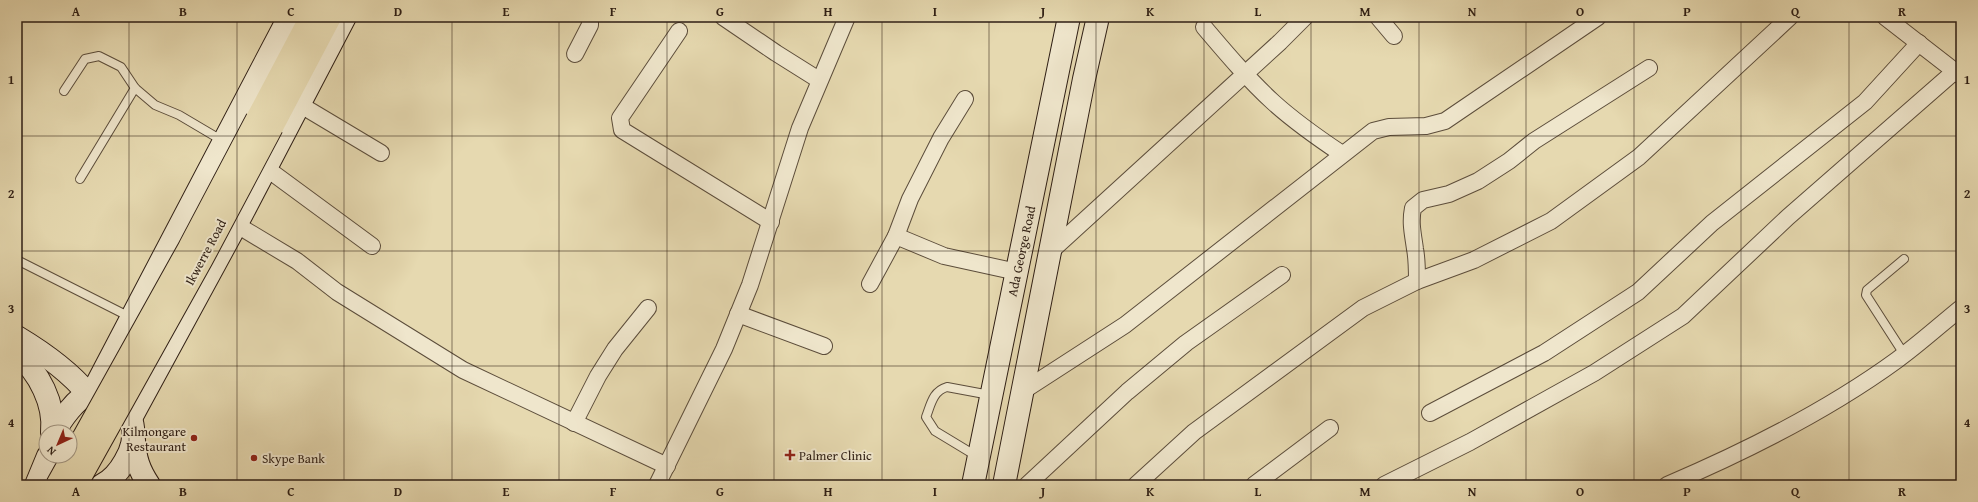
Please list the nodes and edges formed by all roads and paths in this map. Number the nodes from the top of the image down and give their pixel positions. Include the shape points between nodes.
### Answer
1 (289, 17) edge
2 (311, 17) edge
3 (330, 17) edge
4 (345, 17) edge
5 (590, 17) edge
6 (847, 17) edge
7 (1069, 17) edge
8 (1098, 17) edge
9 (1305, 17) edge
10 (1378, 17) edge
11 (1598, 17) edge
12 (1790, 17) edge
13 (1885, 17) edge
14 (730, 19) edge
15 (1204, 27) dead end
16 (679, 31) dead end
17 (1394, 36) dead end
18 (1919, 43) junction
19 (575, 54) dead end
20 (1649, 68) dead end
21 (1245, 74) junction
22 (1958, 74) edge
23 (819, 80) junction
24 (135, 88) junction
25 (64, 91) dead end
26 (965, 99) dead end
27 (299, 104) junction
28 (265, 123) junction
29 (224, 142) junction
30 (381, 153) dead end
31 (1342, 154) junction
32 (266, 168) junction
33 (80, 179) dead end
34 (771, 222) junction
35 (236, 225) junction
36 (896, 236) junction
37 (372, 246) dead end
38 (1050, 252) junction
39 (1904, 259) dead end
40 (17, 260) edge
41 (1017, 272) junction
42 (1282, 275) dead end
43 (1417, 281) junction
44 (870, 284) dead end
45 (648, 308) dead end
46 (1961, 308) edge
47 (738, 314) junction
48 (131, 318) junction
49 (17, 337) edge
50 (824, 346) dead end
51 (17, 354) edge
52 (1904, 354) junction
53 (109, 358) junction
54 (54, 363) junction
55 (1023, 391) junction
56 (90, 393) junction
57 (991, 395) junction
58 (1430, 413) dead end
59 (131, 418) junction
60 (574, 423) junction
61 (53, 424) edge
62 (59, 424) edge
63 (1330, 428) dead end
64 (134, 440) junction
65 (978, 457) junction
66 (45, 464) edge
67 (51, 464) edge
68 (667, 466) junction
69 (36, 485) edge
70 (57, 485) edge
71 (65, 485) edge
72 (76, 485) edge
73 (102, 485) edge
74 (149, 485) edge
75 (657, 485) edge
76 (973, 485) edge
77 (1004, 485) edge
78 (1027, 485) edge
79 (1136, 485) edge
80 (1254, 485) edge
81 (1384, 485) edge
82 (1667, 485) edge

1 - 29 street
2 - 28 main road, Ikwerre Road
3 - 28 main road, Ikwerre Road
4 - 27 street
5 - 19 street via 590,25
6 - 23 street
7 - 41 street, Ada George Road
8 - 38 street
9 - 21 street
10 - 17 street
11 - 31 street via 1445,121 1426,126 1389,127 1373,131
12 - 43 street via 1639,156 1551,221 1474,260
13 - 18 street
14 - 23 street
15 - 21 street
16 - 34 street via 620,118 622,130
18 - 22 street
18 - 58 street via 1865,102 1712,223 1638,292 1544,353
20 - 43 street via 1534,141 1478,181 1449,194 1423,200 1413,208 1412,232
21 - 31 street via 1272,102
21 - 38 street
22 - 81 street via 1788,217 1683,316 1594,373 1470,442
23 - 34 street via 800,128
24 - 25 lane via 121,67 99,56 85,59
24 - 29 lane via 155,105 179,115
24 - 33 lane
26 - 36 street via 941,138 910,199
27 - 30 street
27 - 32 street
28 - 70 main road, Ikwerre Road, bridge via 190,248
28 - 72 main road, Ikwerre Road, bridge via 202,259
29 - 48 street
31 - 55 street via 1125,325
32 - 35 street
32 - 37 street
34 - 47 street
35 - 59 street
35 - 60 street via 297,261 337,292 463,370
36 - 41 street via 944,256
36 - 44 street
38 - 55 street
39 - 52 lane via 1867,290 1866,295
40 - 48 lane
41 - 57 street, Ada George Road
42 - 78 street via 1186,343 1116,402
43 - 79 street via 1363,308 1293,357 1194,432
45 - 60 street via 615,349
46 - 52 street
47 - 50 street
47 - 68 street via 724,349
48 - 53 street
49 - 54 street
51 - 61 street via 36,374 50,407
52 - 82 street via 1805,419 1710,467
53 - 54 street via 92,366 80,368
53 - 56 street
54 - 56 street
55 - 77 street
56 - 59 street via 106,394 117,399 127,408
56 - 62 street via 80,399
57 - 65 street, Ada George Road
57 - 65 lane via 947,387 941,389 936,392 926,417 935,431
59 - 64 street
60 - 68 street
63 - 80 street
64 - 73 street via 123,466 115,476
64 - 74 street via 134,455 139,470
65 - 76 street, Ada George Road
66 - 69 street
67 - 71 street via 56,476
68 - 75 street

